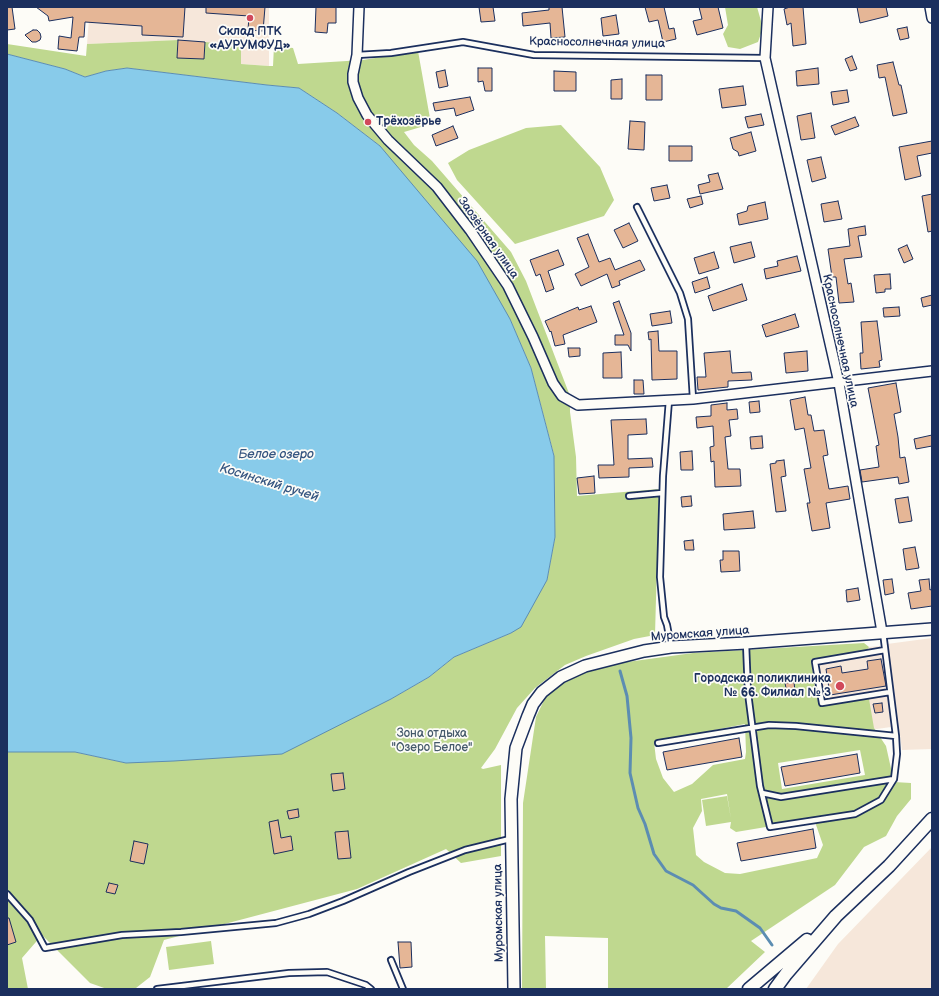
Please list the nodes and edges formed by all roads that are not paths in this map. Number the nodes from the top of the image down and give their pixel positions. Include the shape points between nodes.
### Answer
1 (359, 7) edge
2 (768, 7) edge
3 (930, 7) edge
4 (932, 18) edge
5 (357, 55) junction
6 (765, 58) junction
7 (637, 207) dead end
8 (932, 371) edge
9 (839, 383) junction
10 (693, 399) junction
11 (668, 400) junction
12 (662, 493) junction
13 (629, 496) dead end
14 (932, 628) edge
15 (882, 632) junction
16 (746, 643) junction
17 (671, 647) junction
18 (885, 650) junction
19 (890, 692) junction
20 (752, 728) junction
21 (896, 736) junction
22 (658, 743) dead end
23 (894, 779) junction
24 (762, 793) junction
25 (932, 819) edge
26 (932, 828) edge
27 (919, 834) junction
28 (510, 838) junction
29 (7, 894) edge
30 (836, 916) junction
31 (391, 960) dead end
32 (157, 989) edge
33 (371, 989) edge
34 (403, 989) edge
35 (514, 989) edge
36 (749, 989) edge
37 (775, 989) edge

1 - 5 street, Заозёрная улица
2 - 6 street, Красносолнечная улица
3 - 4 street
5 - 6 lane, Красносолнечная улица via 391,53 463,42 534,55
5 - 11 street, Заозёрная улица via 353,82 367,116 437,187 470,230 508,286 553,383 562,396 578,405
6 - 9 street, Красносолнечная улица
7 - 10 lane via 680,293 688,319
8 - 9 street, Заозёрная улица
9 - 10 street, Заозёрная улица
9 - 15 street, Красносолнечная улица
10 - 11 street, Заозёрная улица
11 - 12 lane
12 - 13 lane
12 - 17 lane via 660,577 664,617
14 - 15 street, Муромская улица
15 - 16 street, Муромская улица
15 - 18 lane
16 - 17 street, Муромская улица
16 - 20 lane
17 - 28 street, Муромская улица via 585,666 561,677 542,692 530,710 516,748
18 - 19 lane
18 - 19 lane via 815,662 822,703
19 - 21 lane
20 - 21 lane via 769,725 796,726
20 - 22 lane
20 - 24 lane
21 - 23 lane
23 - 24 lane via 780,797
23 - 24 lane via 881,800 855,814 770,827
25 - 27 main road
26 - 27 lane
27 - 30 main road
28 - 29 lane via 466,850 330,906 276,923 122,935 44,948 30,920
28 - 35 street, Муромская улица
30 - 36 main road
30 - 37 main road
31 - 34 lane
32 - 33 lane via 290,973 327,972

